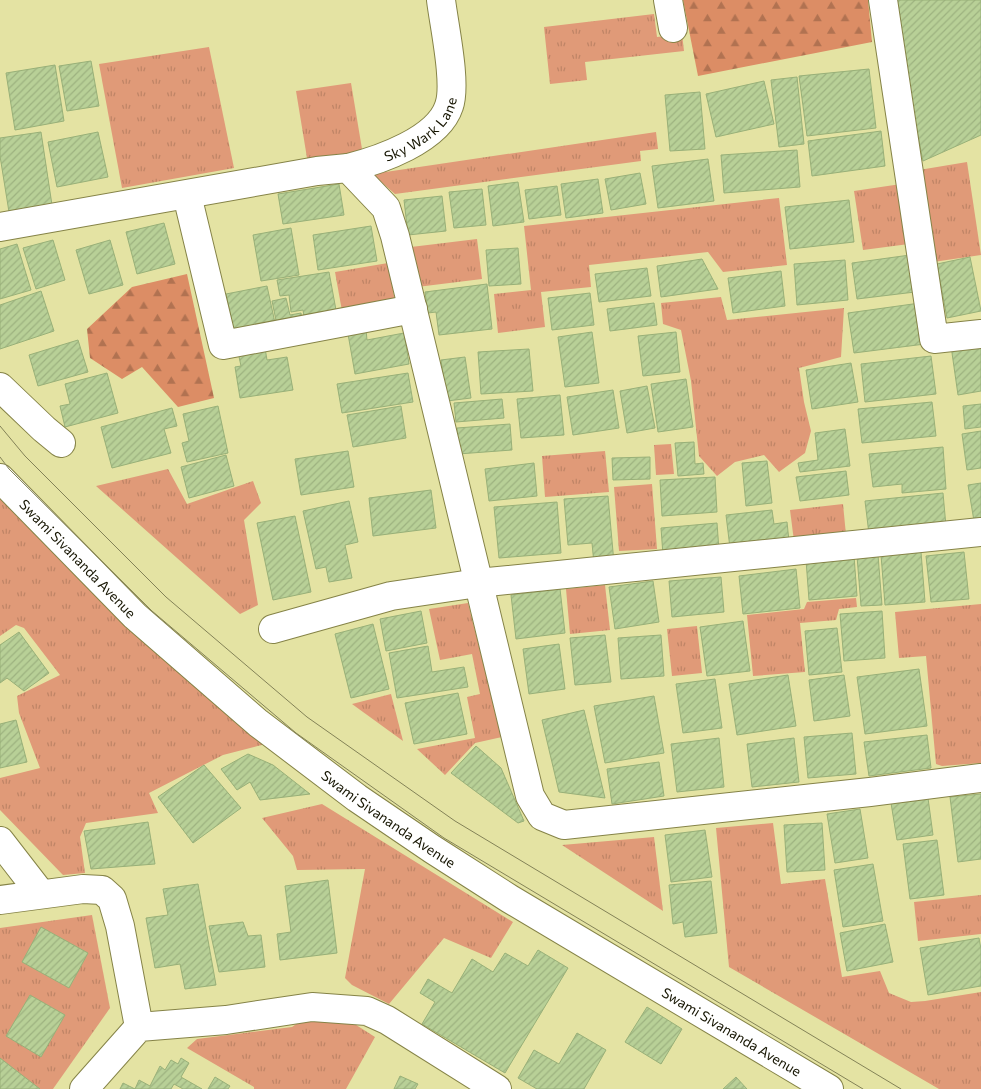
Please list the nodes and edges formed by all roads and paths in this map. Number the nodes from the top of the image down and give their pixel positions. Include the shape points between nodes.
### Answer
1 (441, 0) edge
2 (668, 0) edge
3 (884, 0) edge
4 (673, 28) dead end
5 (348, 168) junction
6 (188, 194) junction
7 (0, 227) edge
8 (413, 309) junction
9 (981, 334) edge
10 (0, 387) edge
11 (61, 443) dead end
12 (0, 478) edge
13 (981, 532) edge
14 (478, 583) junction
15 (273, 629) dead end
16 (981, 778) edge
17 (0, 841) edge
18 (41, 894) junction
19 (0, 900) edge
20 (139, 1027) junction
21 (84, 1089) edge
22 (497, 1089) edge
23 (829, 1089) edge

1 - 5 street, Sky Wark Lane via 452,92 444,118 414,142 375,161
2 - 4 street
3 - 9 street via 934,339
5 - 6 street, Sky Wark Lane via 317,170
5 - 8 street via 386,208
6 - 7 street, Sky Wark Lane
6 - 8 street via 223,345
8 - 14 street
10 - 11 street
12 - 23 street, Swami Sivananda Avenue via 135,616 258,723 357,798 510,898
13 - 14 street
14 - 15 street via 391,596
14 - 16 street via 530,796 542,816 564,826
17 - 18 street
18 - 19 street
18 - 20 street via 102,890 112,899
20 - 21 street
20 - 22 street via 226,1020 312,1006 367,1011 387,1020

